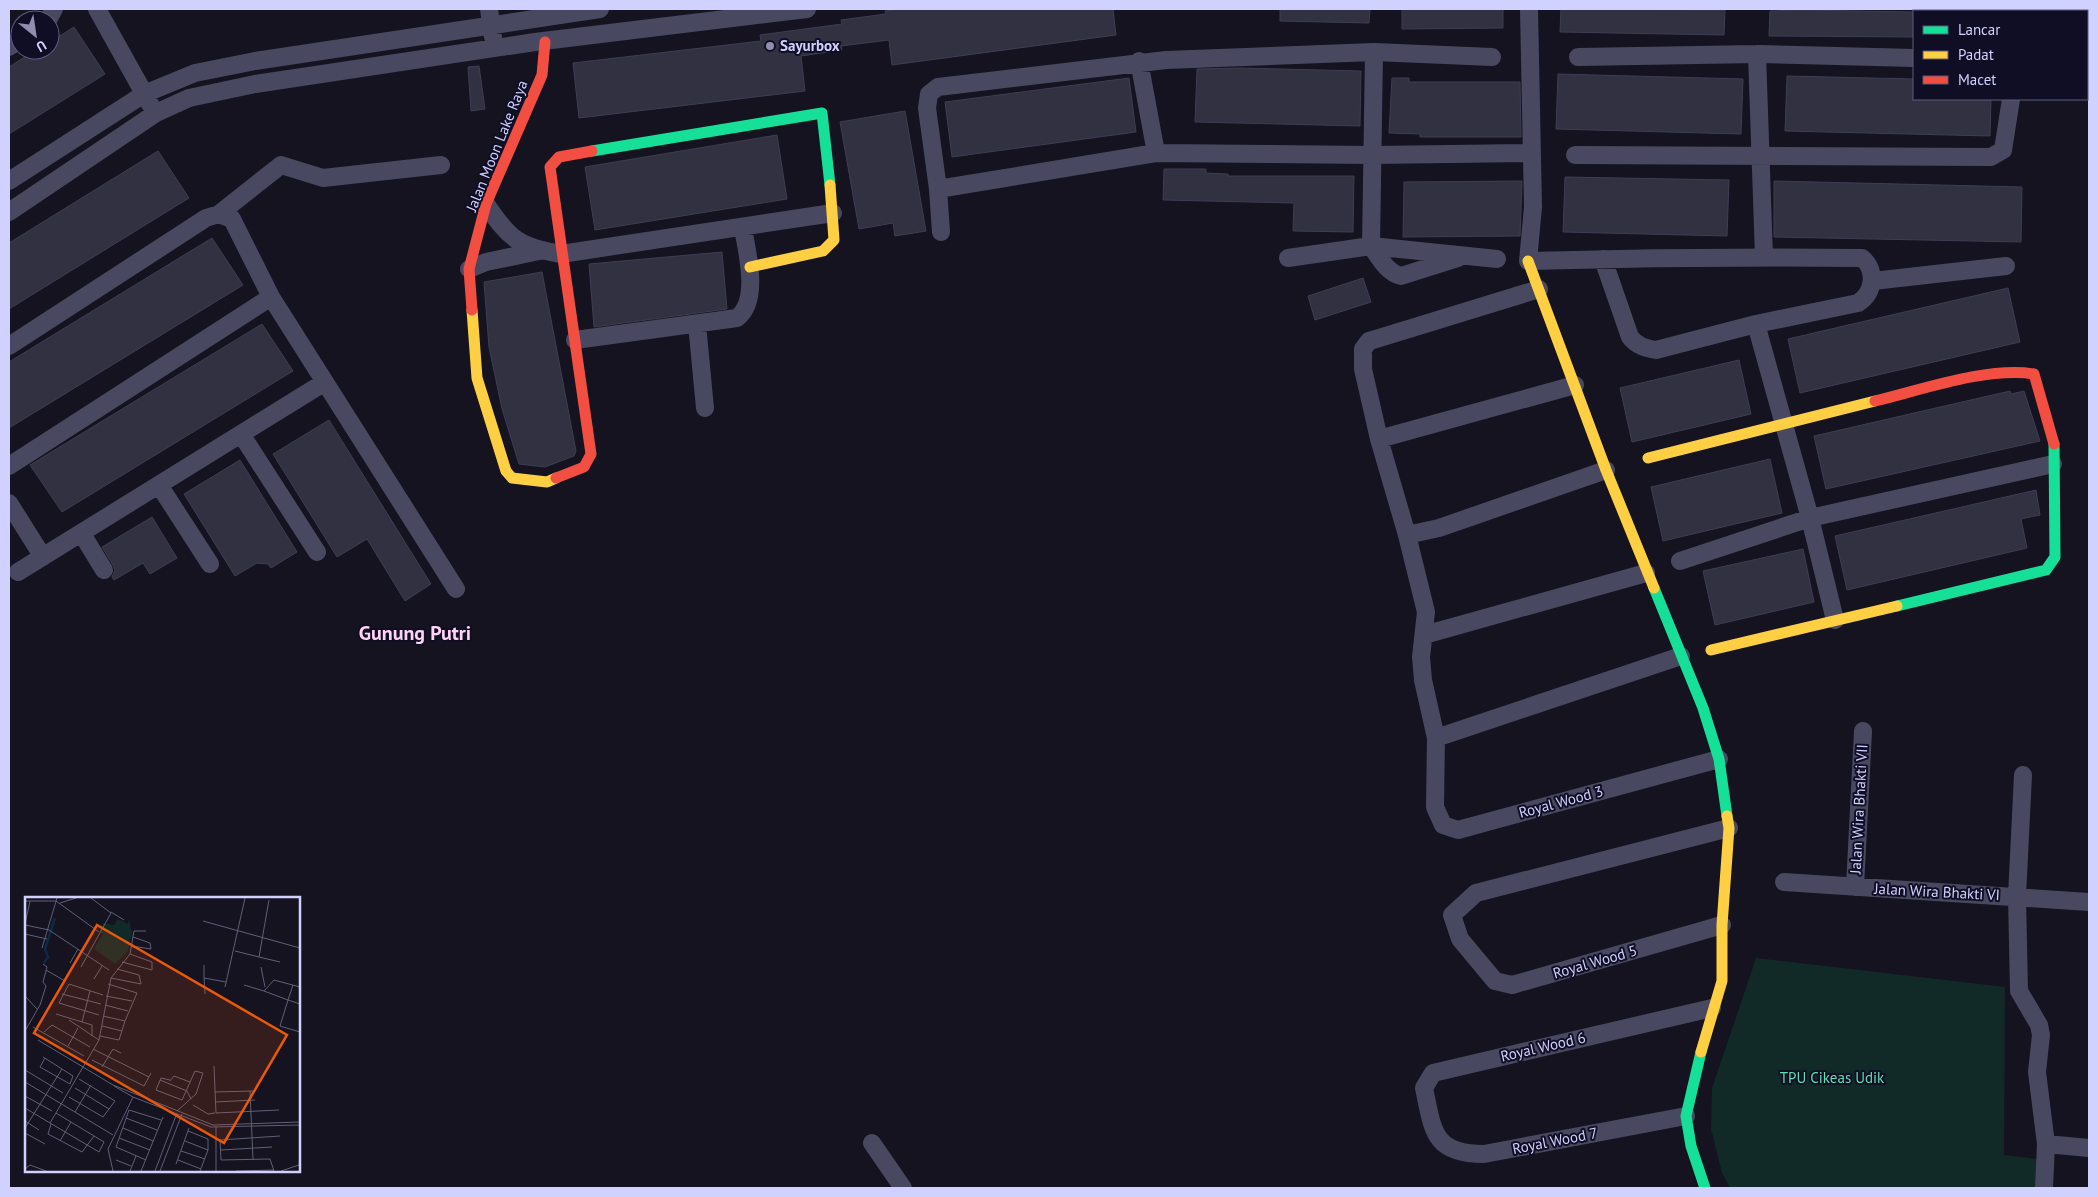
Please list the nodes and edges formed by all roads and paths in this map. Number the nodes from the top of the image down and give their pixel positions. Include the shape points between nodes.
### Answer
1 (97, 9) edge
2 (489, 9) edge
3 (600, 9) edge
4 (807, 9) edge
5 (1529, 9) edge
6 (532, 14) edge
7 (492, 26) junction
8 (540, 42) junction
9 (494, 48) junction
10 (1374, 52) junction
11 (1757, 54) junction
12 (1578, 56) dead end
13 (1492, 57) dead end
14 (1913, 58) edge
15 (1139, 61) junction
16 (144, 94) junction
17 (2011, 100) edge
18 (156, 113) junction
19 (1156, 153) junction
20 (1531, 153) junction
21 (1373, 155) junction
22 (1575, 155) dead end
23 (1761, 156) junction
24 (440, 165) dead end
25 (9, 181) edge
26 (938, 189) junction
27 (486, 204) junction
28 (9, 212) edge
29 (833, 213) junction
30 (219, 214) junction
31 (743, 228) junction
32 (941, 232) dead end
33 (1371, 246) junction
34 (542, 251) junction
35 (561, 254) junction
36 (1464, 256) junction
37 (1764, 257) junction
38 (1288, 258) dead end
39 (1497, 259) dead end
40 (1603, 259) junction
41 (1528, 261) junction
42 (2006, 266) dead end
43 (750, 267) junction
44 (469, 269) junction
45 (1873, 281) junction
46 (1539, 289) junction
47 (271, 297) junction
48 (697, 324) junction
49 (1756, 324) junction
50 (575, 340) junction
51 (9, 346) edge
52 (325, 382) junction
53 (1576, 384) junction
54 (705, 408) dead end
55 (1784, 425) junction
56 (241, 434) junction
57 (1379, 439) junction
58 (1648, 458) dead end
59 (2052, 464) junction
60 (9, 466) edge
61 (1606, 470) junction
62 (159, 485) junction
63 (9, 503) edge
64 (1810, 518) junction
65 (82, 534) junction
66 (1407, 535) junction
67 (317, 552) dead end
68 (43, 557) junction
69 (1680, 561) dead end
70 (210, 564) dead end
71 (104, 570) dead end
72 (18, 572) dead end
73 (1646, 573) junction
74 (456, 589) dead end
75 (1835, 620) junction
76 (1424, 635) junction
77 (1711, 650) dead end
78 (1681, 656) junction
79 (1863, 731) dead end
80 (1436, 738) junction
81 (1719, 759) junction
82 (2023, 775) dead end
83 (1729, 828) junction
84 (1784, 882) dead end
85 (1855, 887) junction
86 (2017, 896) junction
87 (2089, 902) edge
88 (1722, 924) junction
89 (1712, 1008) junction
90 (1686, 1116) junction
91 (1433, 1130) joint
92 (872, 1143) dead end
93 (2046, 1144) junction
94 (2089, 1148) edge
95 (903, 1188) edge
96 (1706, 1188) edge
97 (2044, 1188) edge

1 - 16 street
2 - 7 street
3 - 6 street
4 - 8 street
5 - 20 street
6 - 7 street
6 - 8 street
7 - 9 street
7 - 16 street via 256,61 196,73
8 - 9 street
8 - 27 street, Jalan Moon Lake Raya via 542,75
9 - 18 street via 255,84 189,98
10 - 13 street
10 - 15 street
10 - 21 street
11 - 12 street
11 - 14 street
11 - 23 street
15 - 19 street
15 - 26 street via 938,87 929,94 927,108
16 - 18 street
16 - 25 street
17 - 23 street via 2003,150 1991,157
18 - 28 street
19 - 21 street
19 - 26 street
20 - 21 street
20 - 41 street via 1532,208
21 - 33 street
22 - 23 street
23 - 37 street
24 - 30 street via 323,178 281,164
26 - 32 street
27 - 34 street via 514,238 527,247
27 - 44 street, Jalan Moon Lake Raya
29 - 31 street
29 - 35 street via 822,114 559,157 550,167
29 - 43 street via 834,240 823,251
30 - 47 street via 232,219
30 - 51 street via 206,218
31 - 35 street
31 - 43 street
33 - 36 street
33 - 36 street via 1387,268 1400,276
33 - 38 street
34 - 35 street
34 - 44 street via 486,262
35 - 50 street
36 - 39 street
37 - 40 street
37 - 45 street via 1862,258 1870,268
40 - 41 street
40 - 49 street via 1630,337 1642,348 1656,350
41 - 46 street
42 - 45 street
43 - 48 street via 749,302 744,312 734,319
44 - 50 street, Jalan Moon Lake Raya via 477,378 506,471 512,478 547,482 584,467 589,459 591,448
45 - 49 street via 1868,294 1858,303
46 - 53 street
46 - 57 street via 1369,342 1362,354
47 - 52 street
47 - 60 street
48 - 50 street
48 - 54 street
49 - 55 street
52 - 56 street
52 - 74 street
53 - 57 street
53 - 61 street
55 - 58 street
55 - 59 street via 1953,382 2016,371 2034,374 2054,438
55 - 64 street
56 - 62 street
56 - 67 street
57 - 66 street
59 - 64 street
59 - 75 street via 2055,557 2046,570
61 - 66 street via 1439,528
61 - 73 street
62 - 65 street
62 - 70 street
63 - 68 street
64 - 69 street
64 - 75 street
65 - 68 street
65 - 71 street
66 - 76 street via 1426,612
68 - 72 street
73 - 76 street
73 - 78 street
75 - 77 street
76 - 80 street via 1421,656 1423,680
78 - 80 street
78 - 81 street
79 - 85 street, Jalan Wira Bhakti VII
80 - 81 street, Royal Wood 3 via 1435,807 1446,828 1458,830
81 - 83 street
82 - 86 street
83 - 88 street
83 - 88 street, Royal Wood 5 via 1476,893 1452,914 1460,939 1476,959 1495,981 1512,984
84 - 85 street, Jalan Wira Bhakti VI
85 - 86 street, Jalan Wira Bhakti VI
86 - 87 street, Jalan Wira Bhakti VI
86 - 93 street via 2019,991 2039,1025 2041,1035 2037,1072
88 - 89 street via 1722,981
89 - 90 street
89 - 91 street, Royal Wood 6 via 1433,1073 1424,1088
90 - 91 street, Royal Wood 7 via 1484,1154 1465,1154 1446,1147
90 - 96 street
92 - 95 street
93 - 94 street
93 - 97 street

